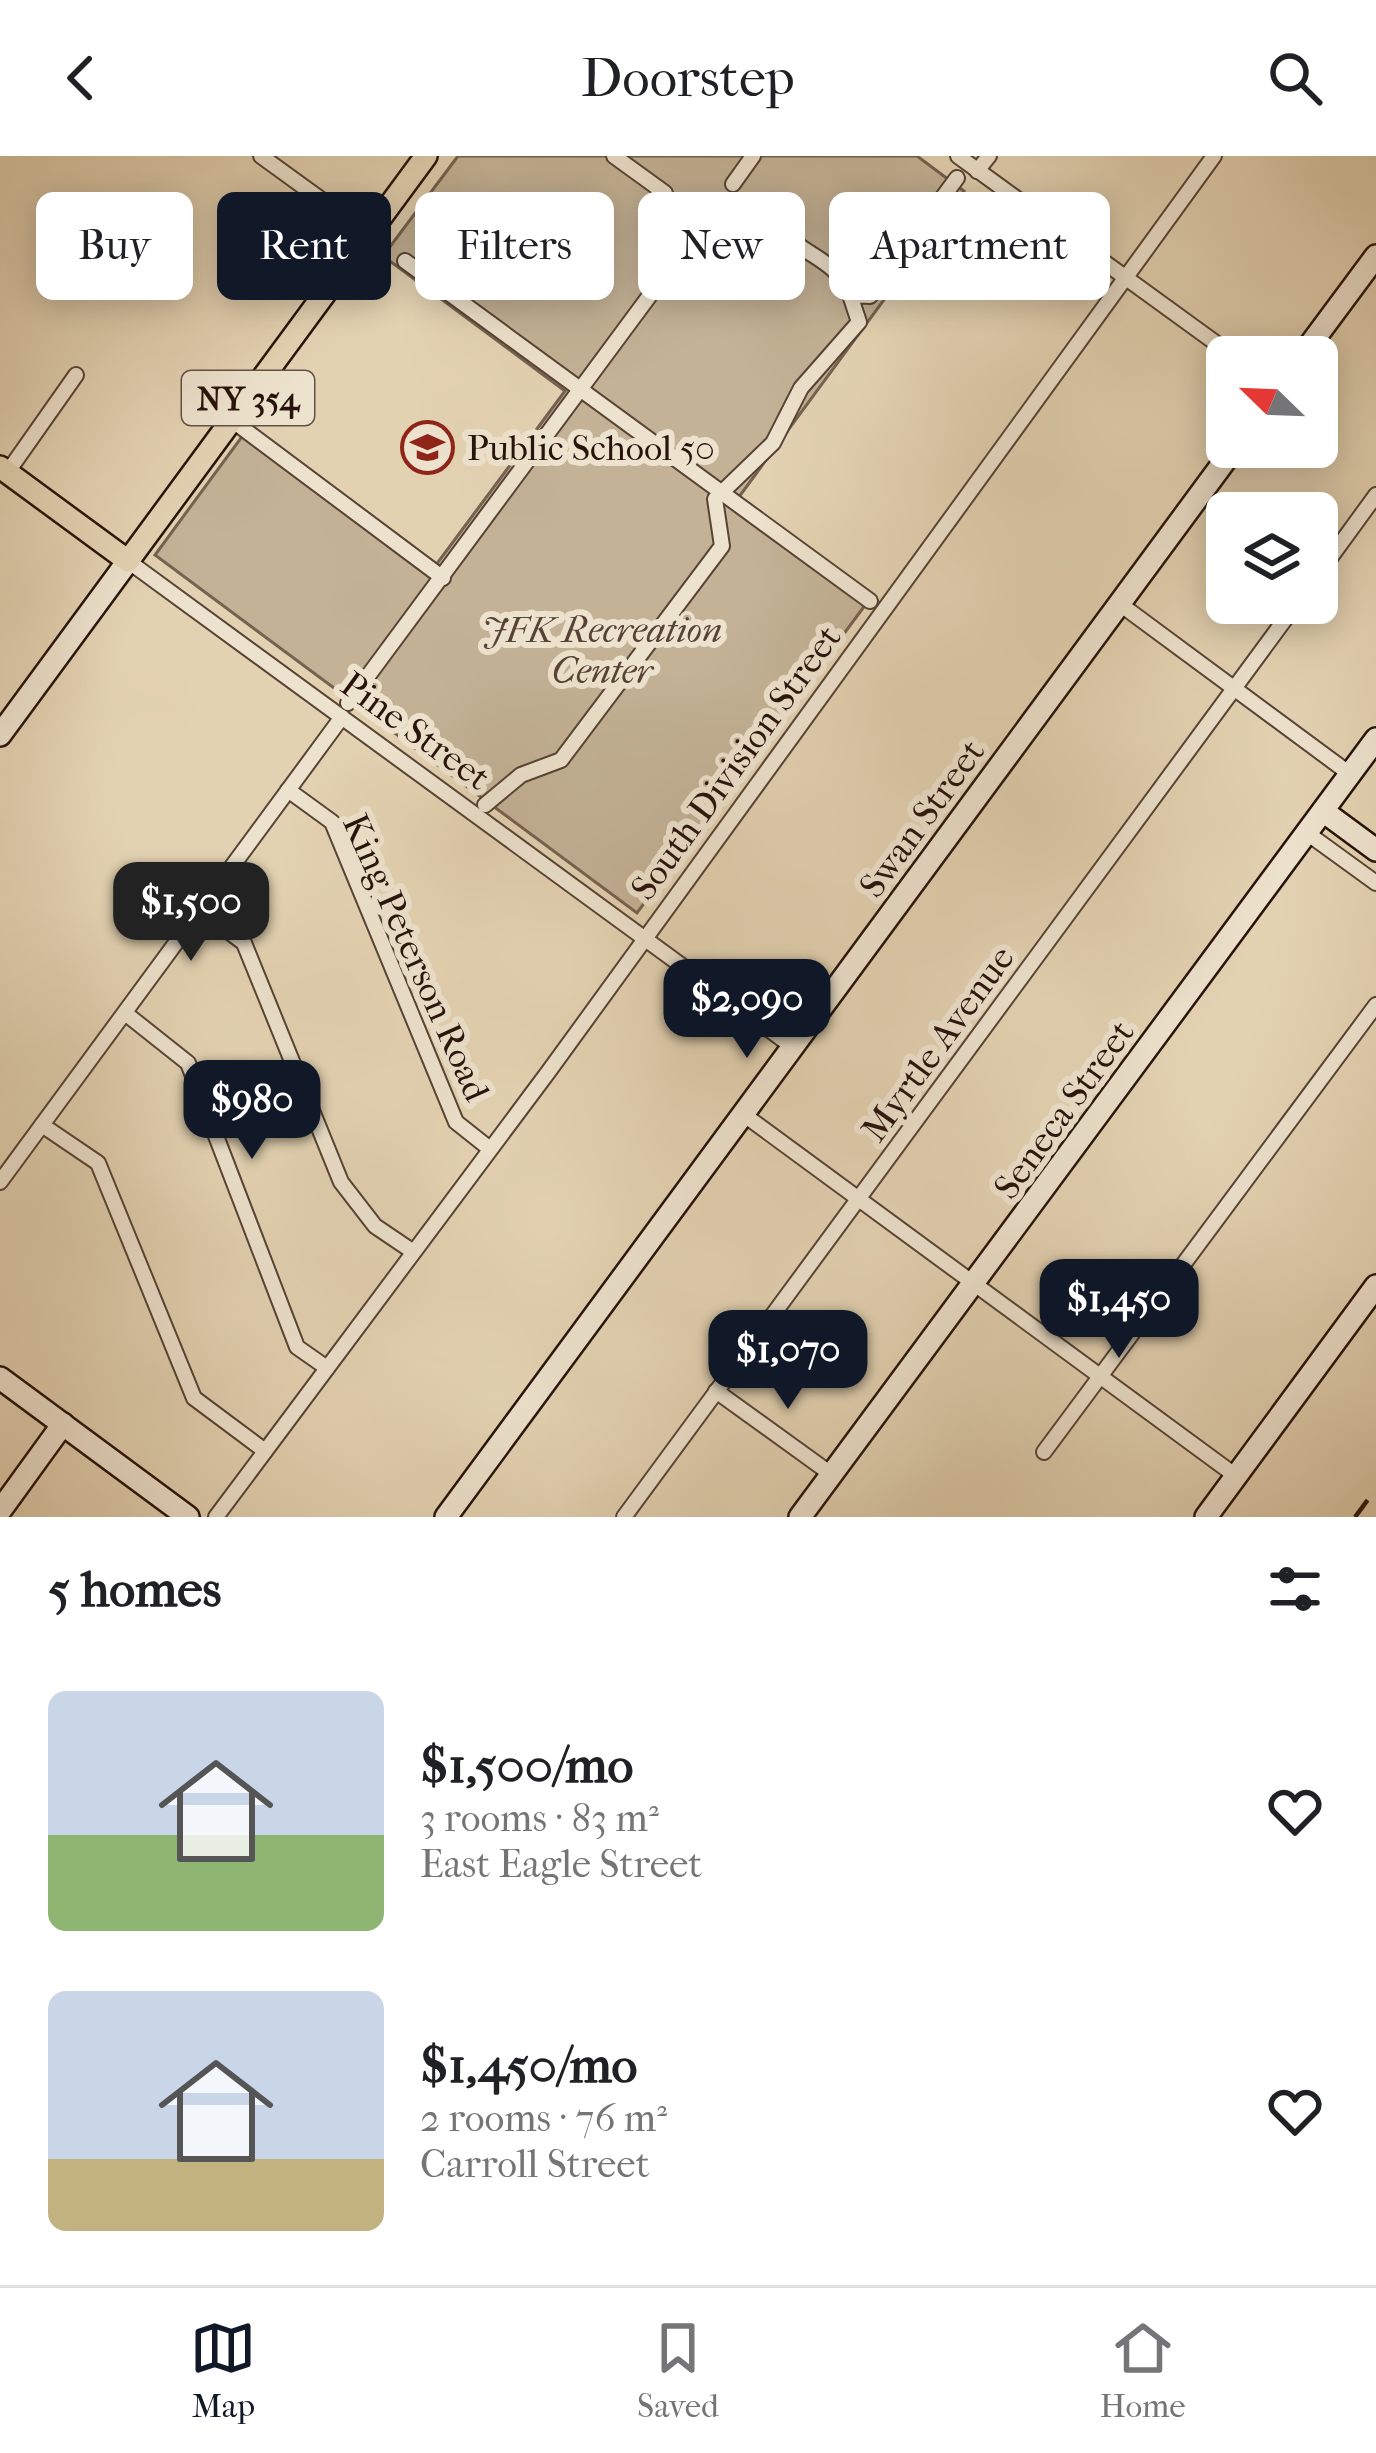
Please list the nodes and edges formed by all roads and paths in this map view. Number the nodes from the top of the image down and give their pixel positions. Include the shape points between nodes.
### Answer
1 (261, 156) edge
2 (614, 156) edge
3 (753, 156) edge
4 (958, 156) edge
5 (989, 156) edge
6 (1214, 156) edge
7 (422, 157) edge
8 (977, 171) junction
9 (957, 178) dead end
10 (734, 184) dead end
11 (310, 192) edge
12 (662, 192) edge
13 (947, 192) edge
14 (391, 204) edge
15 (1376, 256) edge
16 (405, 261) dead end
17 (1125, 277) junction
18 (322, 300) edge
19 (647, 300) edge
20 (852, 300) edge
21 (869, 300) edge
22 (859, 322) junction
23 (1206, 336) edge
24 (1317, 336) edge
25 (76, 375) dead end
26 (581, 390) junction
27 (241, 428) dead end
28 (1219, 468) edge
29 (4, 470) edge
30 (720, 491) junction
31 (1376, 494) edge
32 (1338, 547) edge
33 (128, 561) junction
34 (443, 578) junction
35 (870, 601) dead end
36 (1120, 604) junction
37 (1282, 624) edge
38 (1234, 689) junction
39 (345, 710) junction
40 (0, 735) edge
41 (1376, 739) edge
42 (1350, 774) junction
43 (288, 790) junction
44 (485, 805) dead end
45 (1323, 811) junction
46 (1307, 833) junction
47 (1376, 850) edge
48 (1376, 883) edge
49 (200, 910) junction
50 (645, 938) junction
51 (1376, 1005) edge
52 (125, 1013) junction
53 (794, 1047) junction
54 (742, 1114) junction
55 (42, 1125) junction
56 (490, 1149) junction
57 (0, 1182) edge
58 (859, 1199) junction
59 (412, 1251) junction
60 (974, 1284) junction
61 (1376, 1286) edge
62 (327, 1368) junction
63 (1100, 1377) junction
64 (0, 1378) edge
65 (716, 1391) junction
66 (63, 1424) junction
67 (265, 1451) junction
68 (1044, 1451) dead end
69 (831, 1474) junction
70 (1236, 1476) junction
71 (0, 1511) edge
72 (188, 1517) edge
73 (216, 1517) edge
74 (446, 1517) edge
75 (624, 1517) edge
76 (800, 1517) edge
77 (1206, 1517) edge

1 - 11 street
2 - 12 street
3 - 10 street
4 - 8 street
5 - 8 street
6 - 17 street, South Division Street
7 - 14 main road, NY 354
8 - 17 street
9 - 13 street
15 - 24 main road
16 - 26 street
17 - 23 street
17 - 50 street, South Division Street
18 - 33 main road, NY 354
19 - 26 street
20 - 22 street
21 - 22 street
22 - 30 street via 801,388 773,443
25 - 29 street
26 - 30 street
26 - 34 street
27 - 34 street
28 - 36 main road, Swan Street
29 - 33 main road, Pine Street
30 - 35 street
30 - 44 street via 722,547 561,760 520,776
31 - 32 street
33 - 39 street, Pine Street
33 - 40 main road
34 - 39 street
36 - 38 street
36 - 53 main road, Swan Street
37 - 38 street, Myrtle Avenue
38 - 42 street
38 - 58 street, Myrtle Avenue
39 - 43 street
39 - 50 street, Pine Street
41 - 42 main road, Seneca Street
42 - 45 main road, Seneca Street
43 - 49 street
43 - 56 street, King Peterson Road via 332,822 456,1122
45 - 46 main road, Seneca Street
45 - 47 main road
46 - 48 street
46 - 60 main road, Seneca Street
49 - 52 street
49 - 59 street via 244,943 341,1182 375,1226
50 - 53 street, Pine Street
50 - 56 street, South Division Street
51 - 63 street
52 - 55 street
52 - 62 street via 188,1064 297,1347
53 - 54 main road, Swan Street
54 - 58 street
54 - 74 main road, Swan Street
55 - 57 street
55 - 67 street via 98,1163 194,1398
56 - 59 street, South Division Street
58 - 60 street
58 - 65 street, Myrtle Avenue
59 - 62 street, South Division Street
60 - 63 street
60 - 69 main road, Seneca Street
61 - 70 main road
62 - 67 street, South Division Street
63 - 68 street
63 - 70 street
64 - 66 main road
65 - 69 street
65 - 75 street, Myrtle Avenue
66 - 71 main road
66 - 72 main road
67 - 73 street, South Division Street
69 - 76 main road, Seneca Street
70 - 77 main road

